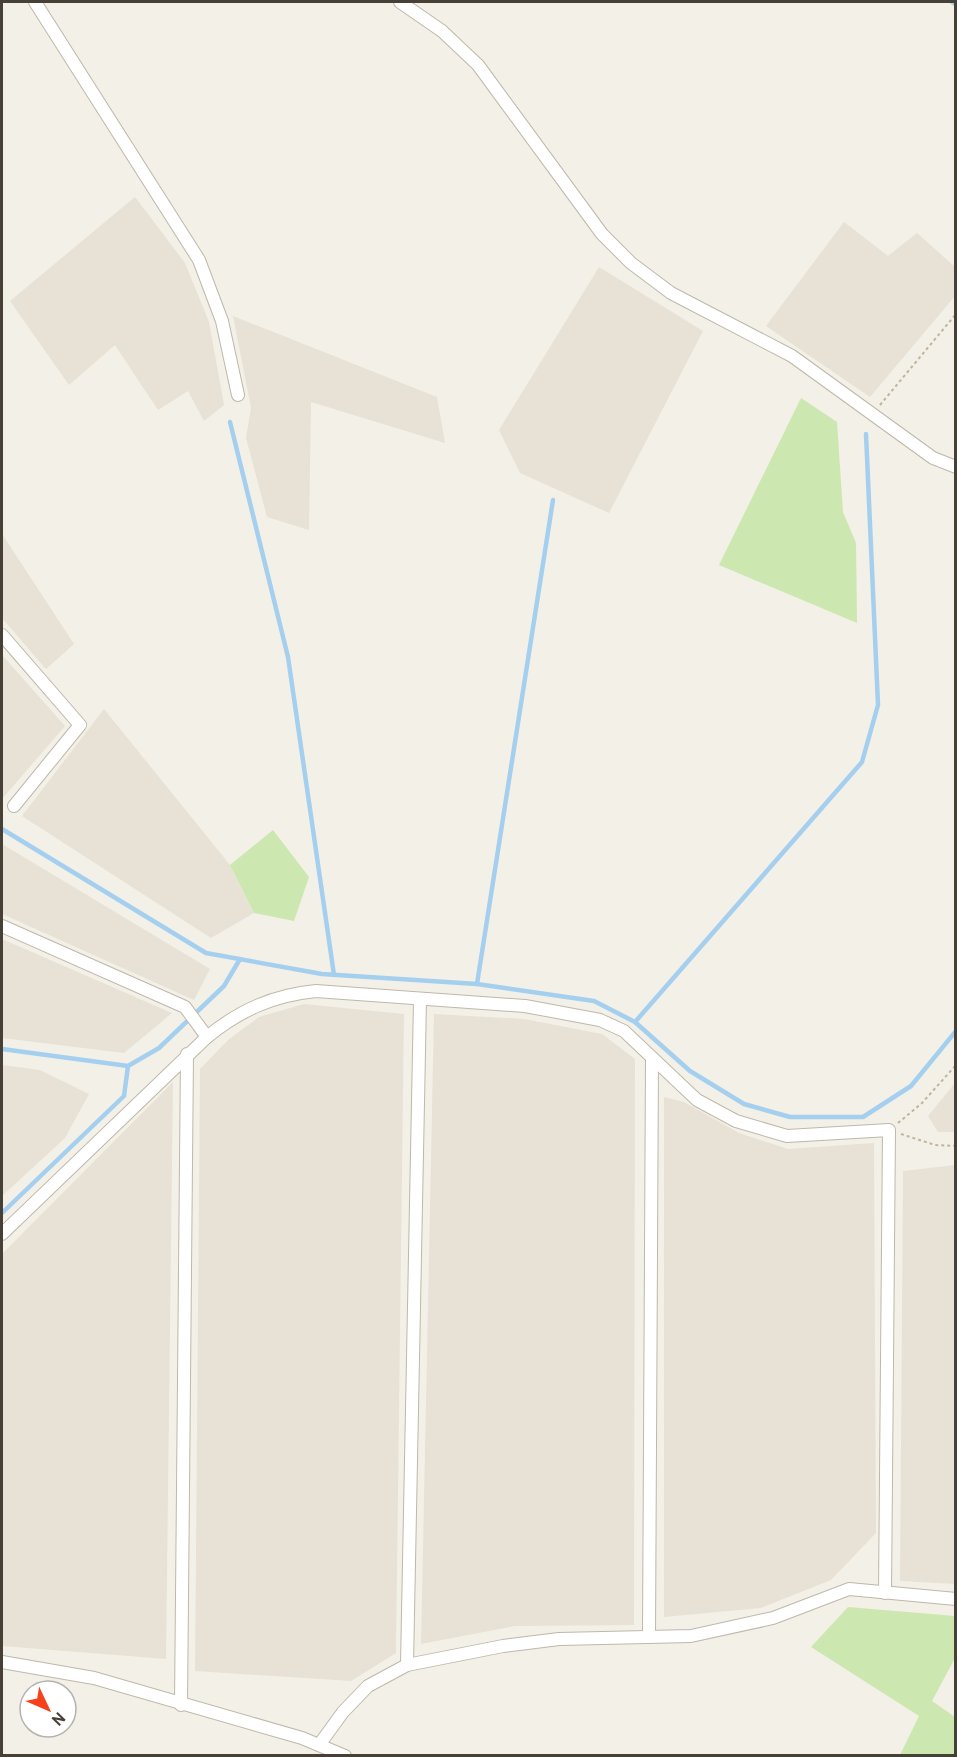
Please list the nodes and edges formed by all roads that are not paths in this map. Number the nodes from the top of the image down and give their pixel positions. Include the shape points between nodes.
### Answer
1 (35, 2) edge
2 (400, 2) edge
3 (238, 395) dead end
4 (956, 466) edge
5 (2, 635) edge
6 (14, 806) dead end
7 (2, 926) edge
8 (420, 1000) junction
9 (207, 1037) junction
10 (187, 1054) junction
11 (652, 1058) junction
12 (2, 1234) edge
13 (885, 1593) junction
14 (956, 1599) edge
15 (649, 1637) junction
16 (2, 1662) edge
17 (407, 1665) junction
18 (181, 1705) junction
19 (319, 1745) junction
20 (345, 1755) edge

1 - 3 street via 199,260 222,321
2 - 4 street via 442,32 477,65 602,234 631,263 671,294 792,356 933,458
5 - 6 street via 80,725
7 - 9 street via 185,1007
8 - 9 street via 316,991 289,993 262,1002
8 - 11 street via 525,1006 600,1020 624,1031
8 - 17 street
9 - 10 street
10 - 12 street
10 - 18 street
11 - 13 street via 697,1100 736,1121 787,1136 889,1130
11 - 15 street
13 - 14 street
13 - 15 street via 849,1589 773,1618 691,1636
15 - 17 street via 559,1639
16 - 18 street via 94,1678
17 - 19 street via 369,1686
18 - 19 street
19 - 20 street

